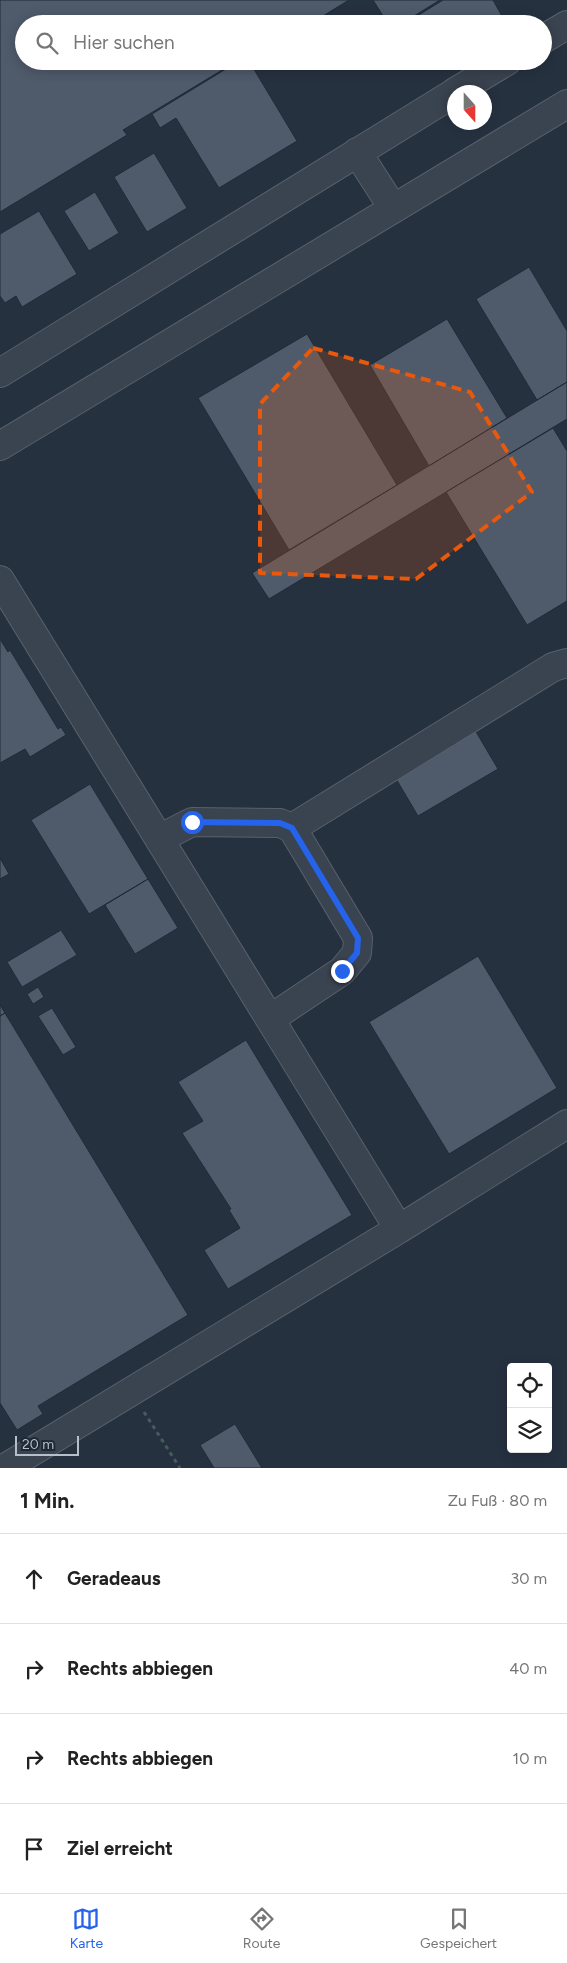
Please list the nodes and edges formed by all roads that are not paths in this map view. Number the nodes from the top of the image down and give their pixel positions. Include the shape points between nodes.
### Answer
1 (567, 25) edge
2 (552, 34) edge
3 (492, 70) edge
4 (468, 85) edge
5 (447, 98) edge
6 (567, 104) edge
7 (357, 152) junction
8 (393, 208) junction
9 (0, 373) edge
10 (0, 446) edge
11 (0, 580) edge
12 (567, 662) edge
13 (292, 828) junction
14 (159, 839) junction
15 (270, 1019) junction
16 (567, 1124) edge
17 (399, 1229) junction
18 (5, 1468) edge

1 - 2 lane
3 - 4 lane
5 - 7 lane
6 - 8 lane
7 - 8 lane
7 - 9 lane
8 - 10 lane
11 - 14 lane
12 - 13 lane via 553,667
13 - 14 lane via 280,823 192,822
13 - 15 lane via 358,938 357,953 342,971
14 - 15 lane
15 - 17 lane
16 - 17 lane
17 - 18 lane

